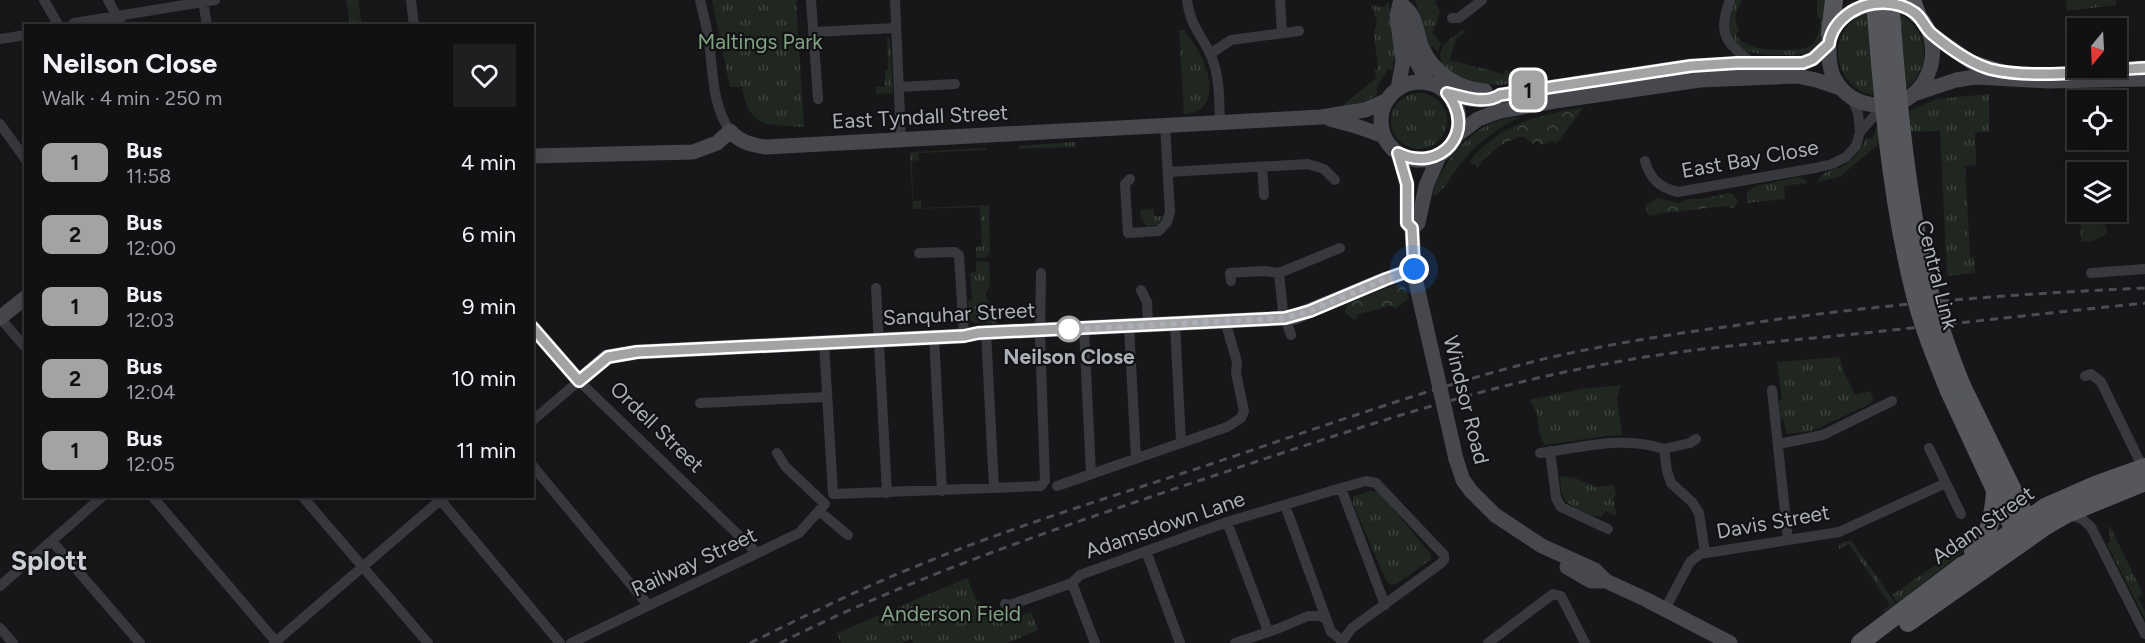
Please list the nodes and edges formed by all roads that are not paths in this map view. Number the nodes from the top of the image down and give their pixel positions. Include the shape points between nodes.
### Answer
1 (44, 0) edge
2 (108, 0) edge
3 (215, 0) edge
4 (411, 0) edge
5 (700, 0) edge
6 (811, 0) edge
7 (895, 0) edge
8 (1187, 0) edge
9 (1280, 0) edge
10 (1482, 0) edge
11 (1730, 0) edge
12 (1834, 0) edge
13 (1875, 0) edge
14 (1890, 0) edge
15 (203, 1) edge
16 (1400, 1) edge
17 (1914, 7) edge
18 (1452, 18) dead end
19 (119, 20) edge
20 (74, 23) dead end
21 (58, 24) edge
22 (207, 24) edge
23 (414, 24) edge
24 (896, 27) junction
25 (1299, 31) dead end
26 (813, 32) junction
27 (1282, 33) junction
28 (1930, 33) junction
29 (24, 35) edge
30 (0, 39) edge
31 (1830, 39) junction
32 (1210, 54) junction
33 (1753, 63) junction
34 (2145, 68) edge
35 (2145, 79) edge
36 (1428, 82) junction
37 (955, 84) dead end
38 (900, 87) junction
39 (1840, 88) junction
40 (1398, 89) junction
41 (1447, 93) junction
42 (1917, 93) junction
43 (1500, 95) junction
44 (1852, 98) junction
45 (818, 99) dead end
46 (1386, 101) junction
47 (1882, 106) junction
48 (1321, 117) junction
49 (1220, 122) junction
50 (0, 124) edge
51 (1165, 125) junction
52 (730, 131) junction
53 (1860, 132) junction
54 (1457, 135) junction
55 (1384, 136) junction
56 (901, 140) junction
57 (1398, 153) junction
58 (1440, 154) junction
59 (534, 156) edge
60 (24, 157) edge
61 (1645, 161) dead end
62 (1263, 167) junction
63 (1168, 172) junction
64 (1130, 179) dead end
65 (1335, 180) dead end
66 (1264, 195) dead end
67 (1412, 228) junction
68 (1340, 248) dead end
69 (919, 253) dead end
70 (2145, 269) edge
71 (1041, 273) dead end
72 (1279, 273) junction
73 (2091, 273) dead end
74 (1415, 274) junction
75 (1231, 280) dead end
76 (876, 288) dead end
77 (1141, 290) dead end
78 (24, 299) edge
79 (0, 318) edge
80 (1285, 318) junction
81 (1225, 321) junction
82 (1175, 324) junction
83 (1148, 326) junction
84 (1129, 327) junction
85 (534, 329) edge
86 (1084, 329) junction
87 (1040, 330) junction
88 (986, 333) junction
89 (1291, 335) dead end
90 (964, 336) junction
91 (933, 337) junction
92 (879, 340) junction
93 (824, 343) junction
94 (24, 346) edge
95 (2085, 375) dead end
96 (579, 381) junction
97 (1955, 388) junction
98 (1772, 390) dead end
99 (827, 397) junction
100 (1892, 400) dead end
101 (700, 403) dead end
102 (534, 419) edge
103 (1696, 439) dead end
104 (1180, 443) junction
105 (1779, 444) junction
106 (1929, 448) dead end
107 (1664, 449) junction
108 (777, 453) dead end
109 (1136, 458) junction
110 (534, 467) edge
111 (2144, 472) edge
112 (1091, 474) junction
113 (1946, 483) junction
114 (1057, 486) dead end
115 (994, 488) junction
116 (1341, 488) junction
117 (942, 491) junction
118 (1995, 492) junction
119 (887, 493) junction
120 (101, 498) edge
121 (154, 498) edge
122 (304, 498) edge
123 (441, 498) edge
124 (1285, 505) junction
125 (822, 508) junction
126 (1961, 514) dead end
127 (2067, 514) junction
128 (1227, 522) junction
129 (1608, 529) dead end
130 (2025, 530) junction
131 (848, 536) dead end
132 (1788, 540) junction
133 (52, 541) junction
134 (1146, 551) junction
135 (757, 553) junction
136 (1705, 553) junction
137 (1963, 565) junction
138 (363, 568) junction
139 (1072, 583) junction
140 (0, 586) edge
141 (1005, 604) dead end
142 (648, 605) junction
143 (1385, 605) junction
144 (1665, 609) junction
145 (1325, 618) junction
146 (0, 628) edge
147 (1268, 631) junction
148 (2145, 634) edge
149 (1341, 642) edge
150 (13, 643) edge
151 (140, 643) edge
152 (276, 643) edge
153 (428, 643) edge
154 (560, 643) edge
155 (571, 643) edge
156 (1095, 643) edge
157 (1180, 643) edge
158 (1235, 643) edge
159 (1488, 643) edge
160 (1585, 643) edge
161 (1730, 643) edge
162 (1860, 643) edge
163 (1879, 643) edge

1 - 21 street
2 - 19 street
3 - 15 street
4 - 23 street
5 - 52 street via 717,104
6 - 26 street
7 - 24 street
8 - 32 street via 1192,23
9 - 27 street
10 - 18 street via 1459,18
11 - 33 street via 1723,17 1726,36
12 - 31 main road
13 - 97 main road, Central Link, bridge via 1904,245 1914,294
14 - 97 main road, Central Link, bridge via 1907,174 1918,242
15 - 19 street
15 - 22 street
16 - 36 street via 1413,55
16 - 40 street via 1397,16 1403,61
16 - 43 street via 1412,16 1423,50 1440,72 1460,85
17 - 28 street
17 - 31 street via 1869,4 1849,13
19 - 20 street
24 - 26 street
24 - 38 street
25 - 27 street
26 - 45 street
27 - 32 street via 1231,40
28 - 34 street via 1971,62 2009,73
28 - 42 street via 1933,61
29 - 30 street
31 - 33 street via 1813,59 1803,63
31 - 39 street via 1830,63
32 - 49 street via 1217,79
33 - 43 street via 1691,66
35 - 42 street via 2049,81 1976,77
36 - 40 street
36 - 41 street
37 - 38 street
38 - 56 street
39 - 44 street
39 - 54 street via 1806,77 1700,80 1489,114
40 - 46 street
41 - 43 street via 1477,100
41 - 54 street via 1458,113
42 - 47 street
44 - 47 street
44 - 53 street
46 - 48 street, East Tyndall Street via 1365,110
46 - 55 street via 1381,124
47 - 53 street, East Bay Close
48 - 49 street, East Tyndall Street
48 - 55 street, East Tyndall Street
49 - 51 street, East Tyndall Street
50 - 60 street
51 - 56 street, East Tyndall Street
51 - 63 street
52 - 56 street, East Tyndall Street via 739,140 766,147
52 - 59 street via 717,143 693,152
53 - 61 street, East Bay Close via 1852,152 1832,164 1685,192 1671,191 1657,183
54 - 58 street
55 - 57 street
57 - 58 street via 1419,160
57 - 67 street, Windsor Road via 1407,184 1407,223
58 - 67 street, Windsor Road via 1426,186 1418,223
62 - 63 street
62 - 65 street via 1316,165
62 - 66 street
63 - 64 street via 1169,217 1164,227 1153,232 1128,233 1125,184
67 - 74 street, Windsor Road
68 - 72 street
69 - 90 street via 959,255
70 - 73 street
71 - 87 street
72 - 75 street via 1230,273
72 - 80 street
74 - 80 street, Sanquhar Street via 1386,279
74 - 144 street, Windsor Road, bridge via 1456,459 1464,480 1480,502 1542,546
76 - 92 street
77 - 83 street via 1147,302
78 - 79 street
79 - 94 street
80 - 81 street, Sanquhar Street
80 - 89 street
81 - 82 street, Sanquhar Street
81 - 104 street via 1237,362 1235,370 1244,411 1227,428
82 - 83 street, Sanquhar Street
82 - 104 street
83 - 84 street, Sanquhar Street
84 - 86 street, Sanquhar Street
84 - 109 street
85 - 96 street, Ordell Street
86 - 87 street, Sanquhar Street
86 - 112 street
87 - 88 street, Sanquhar Street
87 - 115 street via 1045,481 1041,486
88 - 90 street, Sanquhar Street
88 - 115 street
90 - 91 street, Sanquhar Street
91 - 92 street, Sanquhar Street
91 - 117 street
92 - 93 street, Sanquhar Street
92 - 119 street
93 - 96 street, Sanquhar Street via 618,354 603,360
93 - 99 street
95 - 111 street via 2094,375 2101,382
96 - 102 street
96 - 135 street, Ordell Street
97 - 118 main road, Central Link
97 - 130 main road, Central Link
98 - 105 street
99 - 101 street
99 - 119 street via 833,494
100 - 105 street via 1823,435
103 - 107 street
104 - 109 street
105 - 132 street
106 - 113 street
107 - 129 street via 1633,442 1609,442 1546,452 1561,507
107 - 136 street via 1671,483 1699,513
108 - 125 street
109 - 112 street
110 - 142 street
111 - 127 main road, Adam Street
111 - 130 main road, Adam Street via 2045,507
112 - 114 street
113 - 126 street
113 - 132 street, Davis Street via 1839,532
115 - 117 street
116 - 124 street, Adamsdown Lane
116 - 143 street
116 - 143 street, Adamsdown Lane via 1366,481 1376,483 1444,555 1440,564
117 - 119 street
118 - 130 main road, Central Link
118 - 137 main road via 1987,535
120 - 133 street
121 - 152 street
122 - 138 street
123 - 138 street
123 - 154 street
124 - 128 street, Adamsdown Lane
124 - 145 street
125 - 131 street
125 - 135 street, Railway Street via 799,533
127 - 130 main road, Adam Street
127 - 148 street via 2091,527
128 - 134 street, Adamsdown Lane
128 - 147 street
130 - 137 main road, Adam Street
130 - 163 main road, Adam Street
132 - 136 street, Davis Street
133 - 140 street
133 - 151 street
134 - 139 street, Adamsdown Lane via 1080,575
134 - 157 street
135 - 142 street, Railway Street
136 - 144 street, Davis Street via 1692,559
137 - 162 main road, Adam Street
138 - 152 street
138 - 153 street
139 - 141 street, Adamsdown Lane
139 - 156 street
142 - 155 street, Railway Street
143 - 149 street via 1352,628
144 - 161 street, Windsor Road
145 - 147 street via 1308,616
145 - 149 street
146 - 150 street
147 - 158 street
159 - 160 street via 1552,594 1561,596

